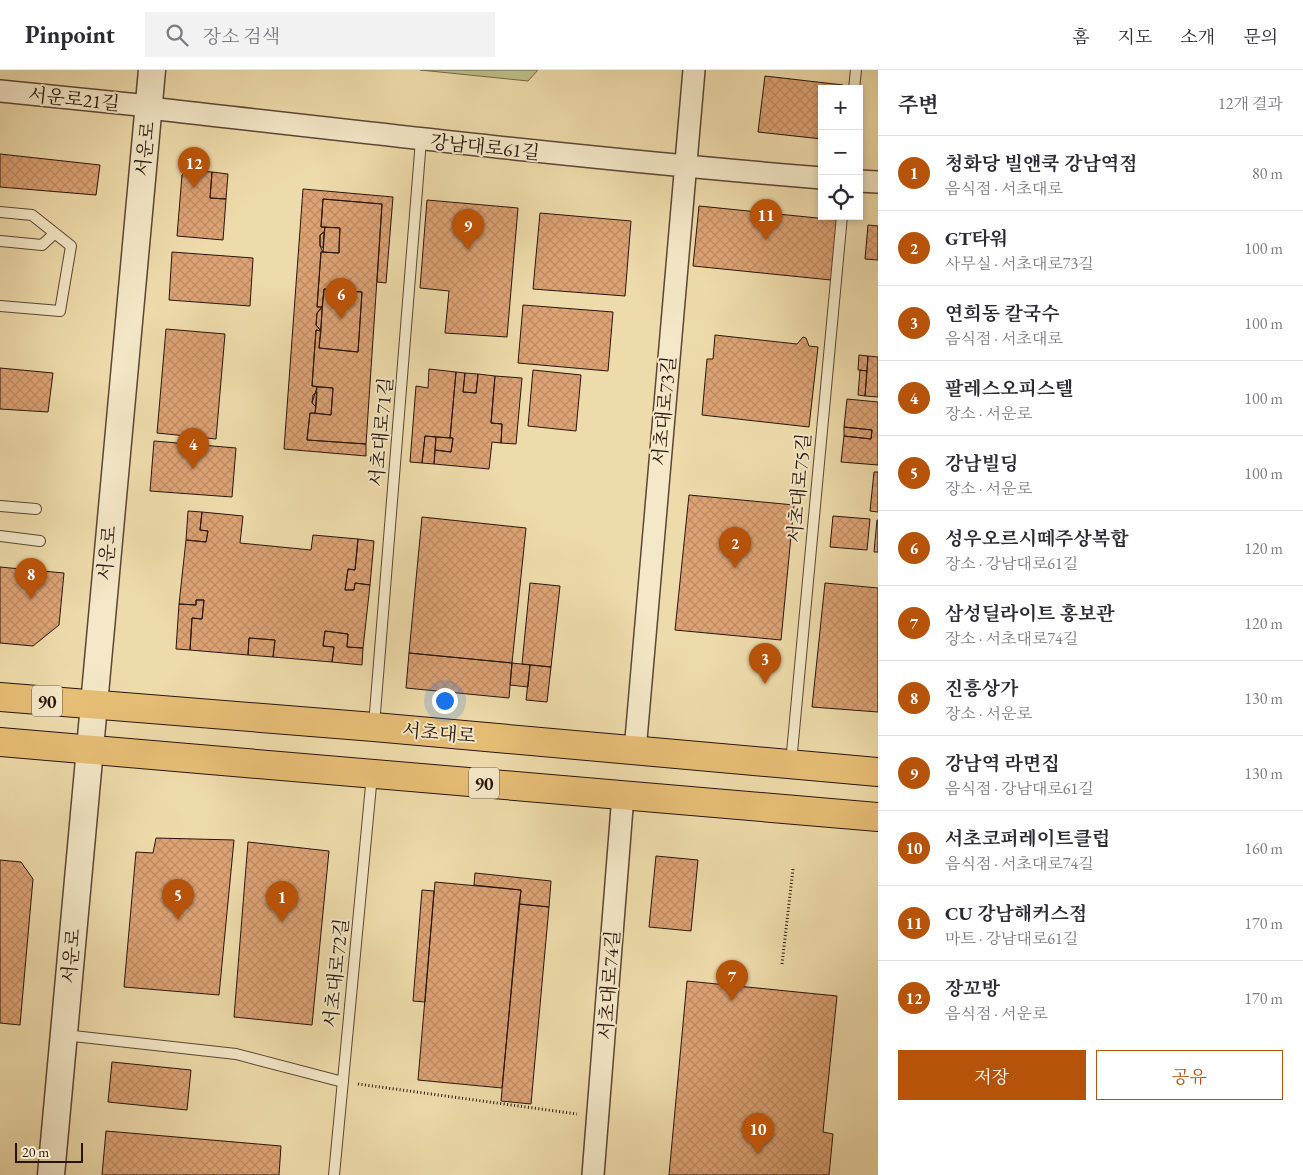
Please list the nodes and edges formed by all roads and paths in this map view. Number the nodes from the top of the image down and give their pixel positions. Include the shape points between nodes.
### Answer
1 (152, 70) edge
2 (694, 70) edge
3 (856, 70) edge
4 (854, 85) edge
5 (0, 91) edge
6 (149, 106) junction
7 (421, 140) junction
8 (686, 167) junction
9 (818, 178) edge
10 (863, 181) edge
11 (878, 182) edge
12 (0, 212) edge
13 (842, 220) edge
14 (54, 234) junction
15 (0, 241) edge
16 (0, 306) edge
17 (0, 506) edge
18 (36, 510) dead end
19 (0, 536) edge
20 (40, 541) dead end
21 (0, 697) edge
22 (94, 705) junction
23 (374, 727) junction
24 (0, 742) edge
25 (90, 750) junction
26 (635, 751) junction
27 (791, 764) junction
28 (878, 772) edge
29 (372, 774) junction
30 (623, 795) junction
31 (878, 817) edge
32 (793, 869) dead end
33 (782, 964) dead end
34 (63, 1035) junction
35 (343, 1082) junction
36 (598, 1117) junction
37 (51, 1175) edge
38 (334, 1175) edge
39 (594, 1175) edge

1 - 6 street, 서운로
2 - 8 street, 서초대로73길
3 - 4 lane
5 - 6 street, 서운로21길
6 - 7 street, 강남대로61길
6 - 22 street, 서운로
7 - 8 street, 강남대로61길
7 - 23 lane, 서초대로71길
8 - 9 street, 강남대로61길
8 - 26 street, 서초대로73길
10 - 11 street
12 - 14 lane via 32,215
13 - 27 lane, 서초대로75길
14 - 15 lane via 42,245
14 - 16 lane via 71,246 60,311
17 - 18 lane
19 - 20 lane
21 - 22 main road, 서초대로 / 90
22 - 23 main road, 서초대로 / 90
22 - 25 street, 서운로
23 - 26 main road, 서초대로 / 90
24 - 25 main road, 90
25 - 29 main road, 90
25 - 34 street, 서운로
26 - 27 main road, 서초대로 / 90
27 - 28 main road, 서초대로 / 90
29 - 30 main road, 90
29 - 35 lane, 서초대로72길
30 - 31 main road, 90
30 - 36 street, 서초대로74길
32 - 33 path
34 - 35 lane via 236,1054
34 - 37 street, 서운로
35 - 36 path
35 - 38 lane, 서초대로72길
36 - 39 street, 서초대로74길

